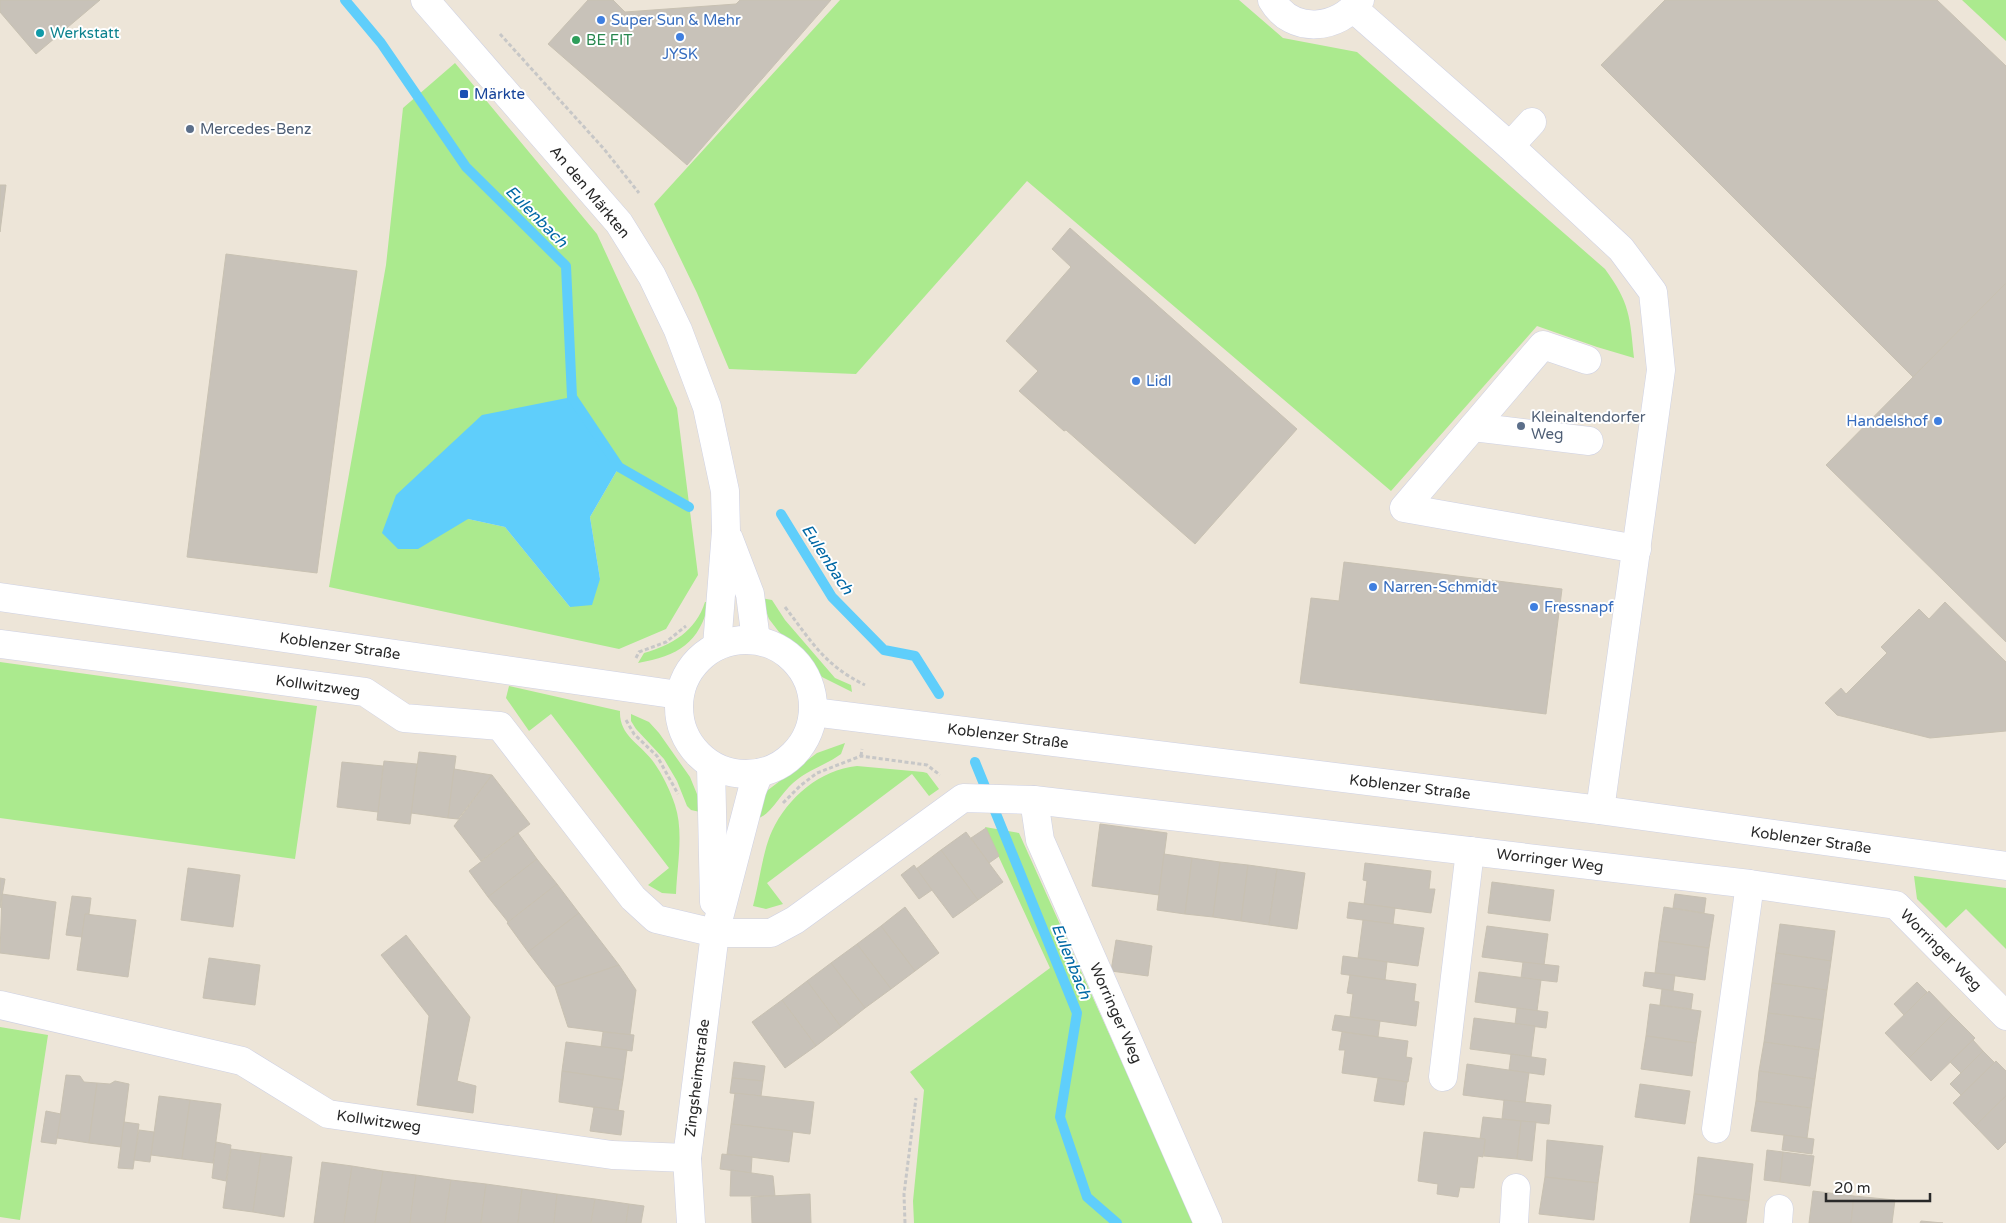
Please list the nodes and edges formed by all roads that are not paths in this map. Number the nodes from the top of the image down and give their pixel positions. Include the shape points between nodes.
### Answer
1 (424, 0) edge
2 (1272, 0) edge
3 (1357, 5) edge
4 (1532, 122) dead end
5 (1510, 146) junction
6 (1587, 360) dead end
7 (1473, 427) junction
8 (1588, 441) dead end
9 (726, 531) junction
10 (1637, 549) junction
11 (0, 597) edge
12 (756, 640) junction
13 (0, 644) edge
14 (717, 646) junction
15 (679, 695) junction
16 (813, 712) junction
17 (711, 765) junction
18 (759, 773) junction
19 (1024, 799) junction
20 (1600, 810) junction
21 (1470, 851) junction
22 (2006, 866) edge
23 (1750, 884) junction
24 (715, 933) junction
25 (0, 1005) edge
26 (2006, 1016) edge
27 (1443, 1077) dead end
28 (1716, 1129) dead end
29 (687, 1158) junction
30 (1516, 1188) dead end
31 (691, 1223) edge
32 (1208, 1223) edge
33 (1514, 1223) edge

1 - 9 street, An den Märkten via 620,222 652,276 678,330 707,407 725,491
2 - 3 street via 1288,18 1305,24 1322,25 1339,20
3 - 5 street
4 - 5 street
5 - 10 street via 1621,249 1653,292 1661,370
6 - 7 street via 1543,345
7 - 8 street
7 - 10 street via 1404,508
9 - 12 street, An den Märkten via 750,594
9 - 14 street, An den Märkten
10 - 20 street
11 - 15 street, Koblenzer Straße
12 - 14 street via 736,640
12 - 16 street via 776,646 792,657 810,686
13 - 24 street, Kollwitzweg via 365,692 404,718 500,726 633,898 656,919
14 - 15 street via 699,658 690,669
15 - 17 street via 679,716 684,735
16 - 18 street via 808,733 796,752 779,766
16 - 20 street, Koblenzer Straße
17 - 18 street via 726,772
17 - 24 street, Zingsheimstraße
18 - 24 street, Zingsheimstraße
19 - 21 street, Worringer Weg
19 - 24 street, Worringer Weg via 963,798 795,920 771,933
19 - 32 street, Worringer Weg
20 - 22 street, Koblenzer Straße
21 - 23 street, Worringer Weg
21 - 27 street
23 - 26 street, Worringer Weg via 1896,905
23 - 28 street
24 - 29 street, Zingsheimstraße
25 - 29 street, Kollwitzweg via 242,1061 328,1114 612,1155
29 - 31 street, Zingsheimstraße
30 - 33 street

